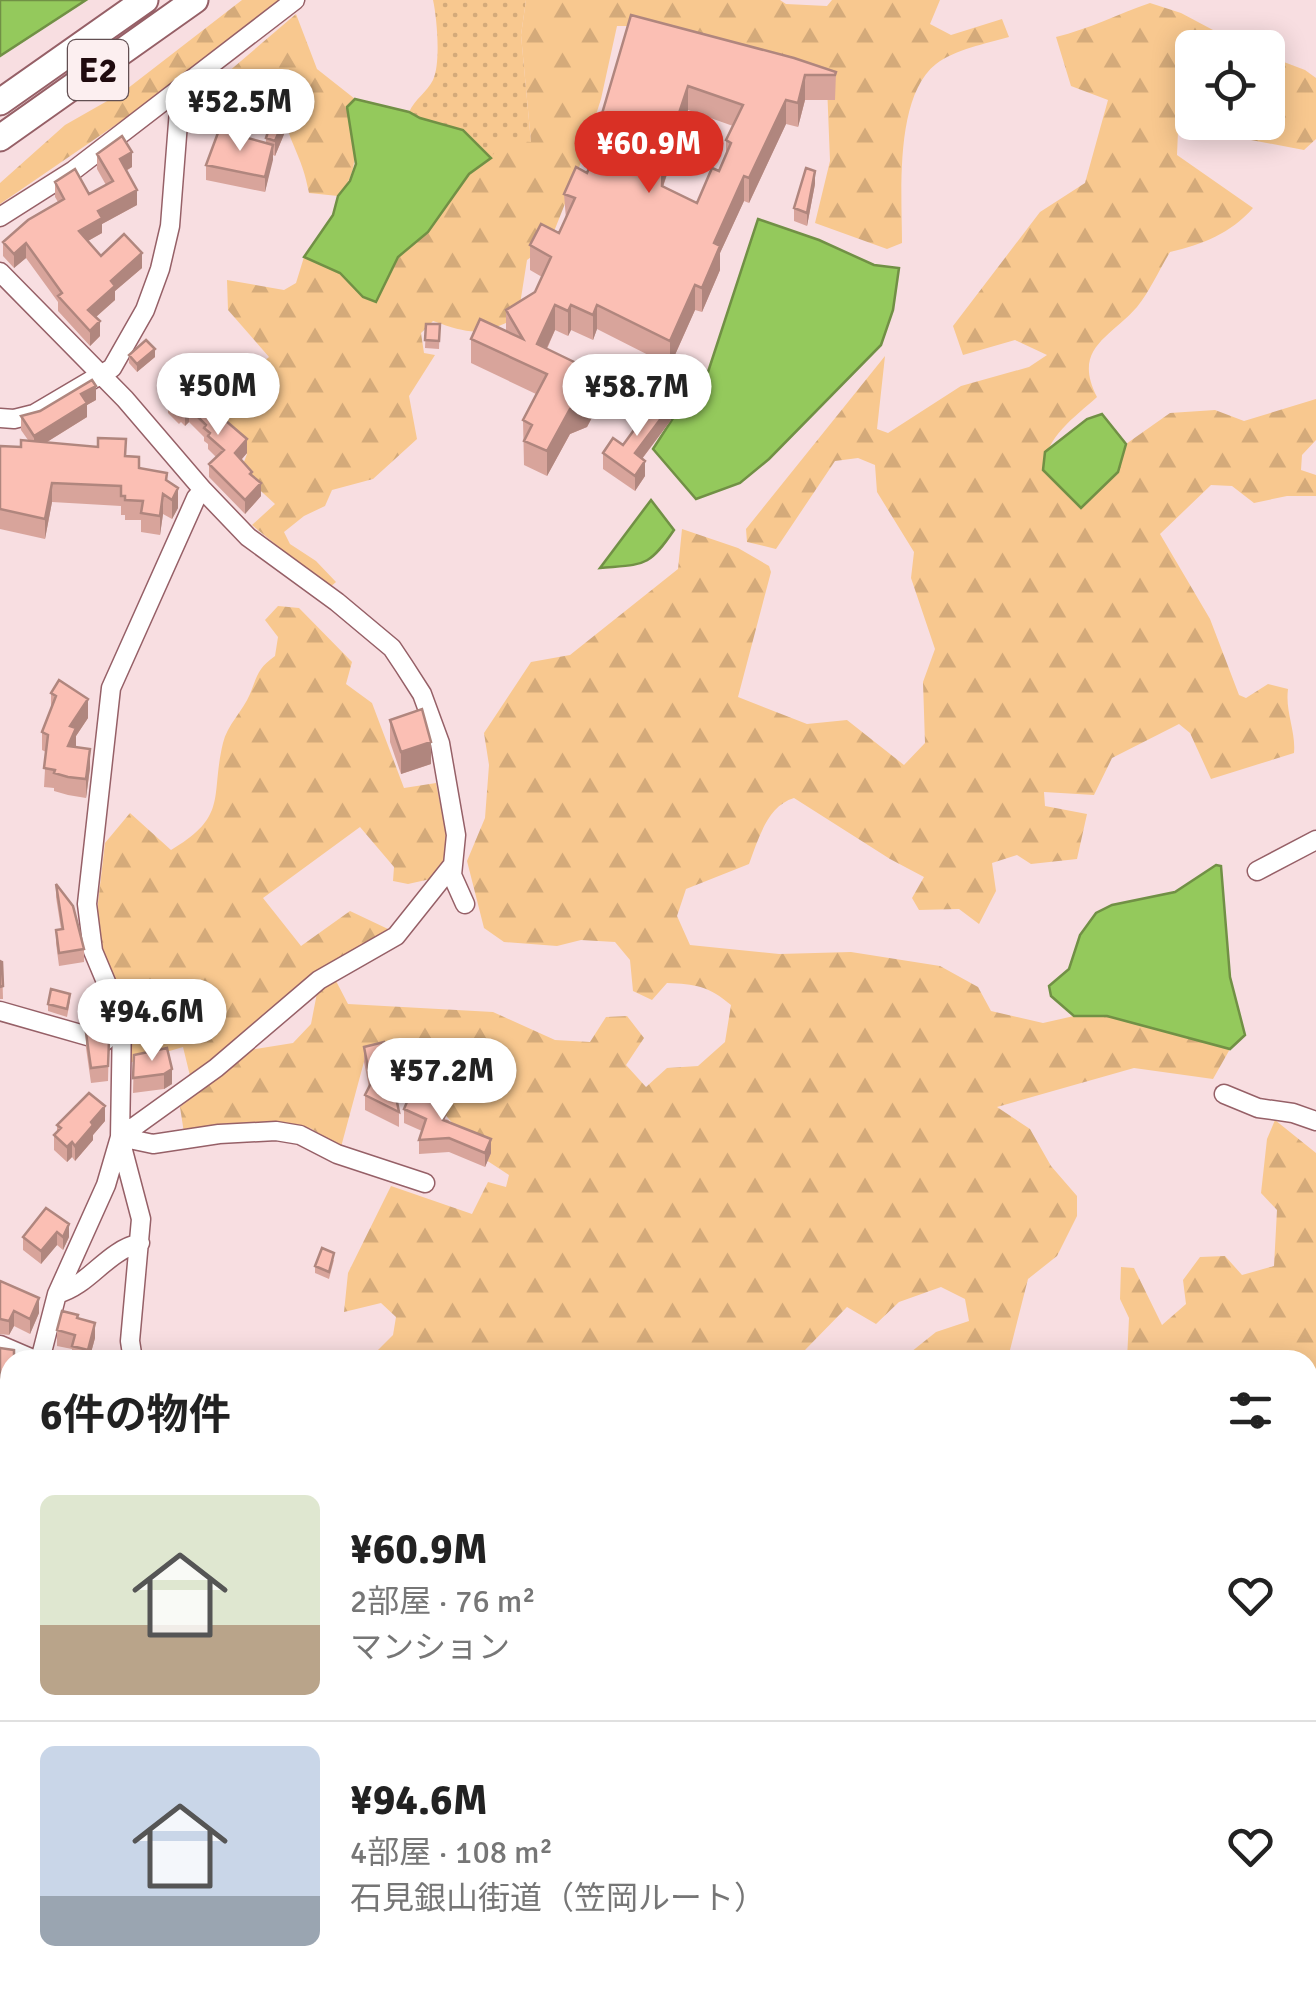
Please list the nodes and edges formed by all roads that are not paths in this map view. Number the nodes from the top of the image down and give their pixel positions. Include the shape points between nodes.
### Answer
1 (145, 0) edge
2 (195, 0) edge
3 (296, 0) edge
4 (174, 96) junction
5 (0, 102) edge
6 (0, 138) edge
7 (0, 217) edge
8 (0, 272) edge
9 (99, 373) junction
10 (0, 418) edge
11 (202, 490) junction
12 (1316, 840) edge
13 (451, 867) junction
14 (1257, 871) dead end
15 (465, 904) dead end
16 (0, 1011) edge
17 (122, 1046) junction
18 (1224, 1094) dead end
19 (1316, 1121) edge
20 (120, 1137) junction
21 (426, 1183) dead end
22 (140, 1244) junction
23 (58, 1294) junction
24 (41, 1350) edge
25 (131, 1350) edge

1 - 5 highway, E2
2 - 6 highway, E2
3 - 4 street
4 - 7 street
4 - 9 street via 179,110 170,226 160,270 112,368
8 - 9 street
9 - 10 street via 34,414
9 - 11 street
11 - 13 street via 248,536 392,648 422,694 440,742 456,835
11 - 17 street via 111,688 88,904 93,950 122,1020
12 - 14 street
13 - 15 street
13 - 20 street via 396,936 318,980 216,1068
16 - 17 street
17 - 20 street
18 - 19 street
20 - 21 street via 153,1144 219,1134 300,1135
20 - 22 street via 140,1207
20 - 23 street
22 - 23 street via 120,1248 72,1290
22 - 25 street
23 - 24 street

